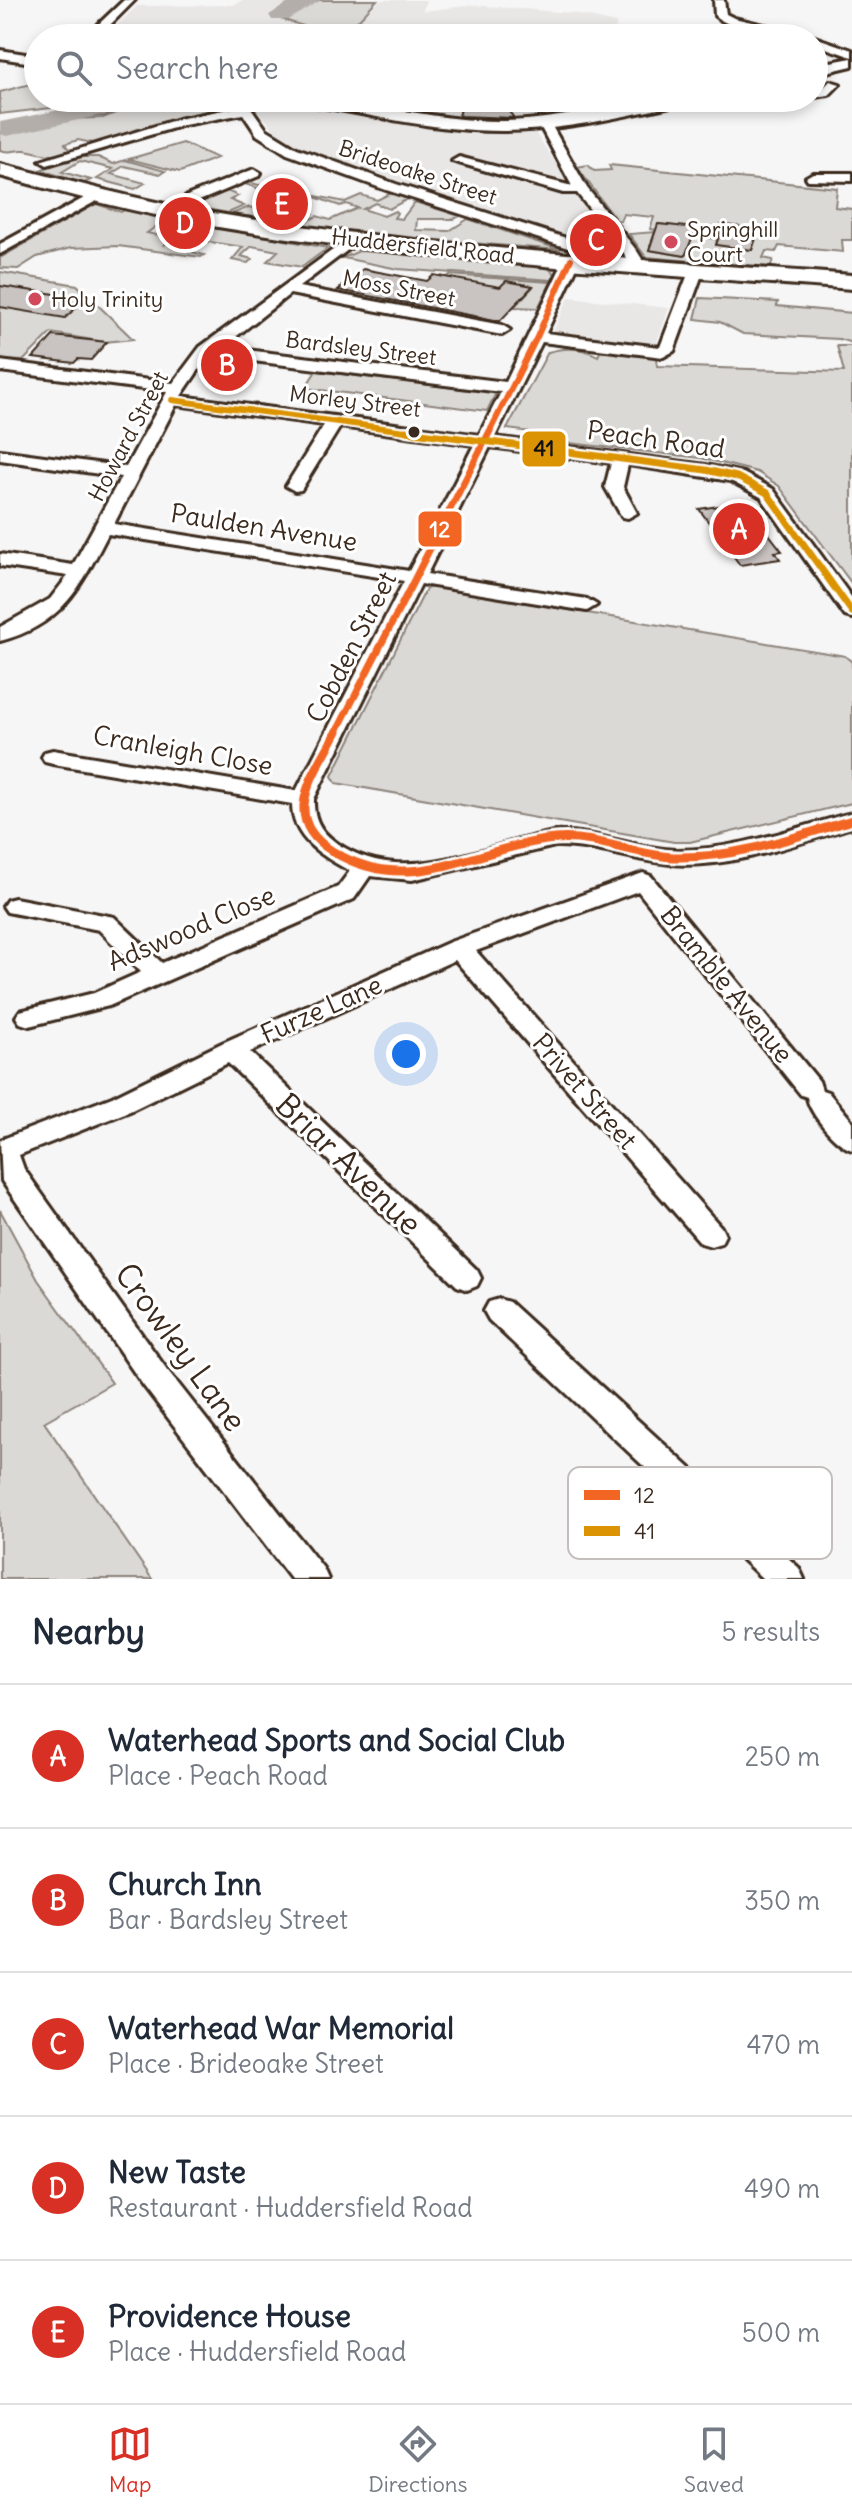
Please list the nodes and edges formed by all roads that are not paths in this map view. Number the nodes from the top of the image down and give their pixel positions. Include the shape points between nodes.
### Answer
1 (130, 0) edge
2 (719, 0) edge
3 (105, 24) edge
4 (744, 24) edge
5 (828, 45) edge
6 (0, 54) edge
7 (852, 54) edge
8 (24, 58) edge
9 (852, 62) edge
10 (828, 67) edge
11 (834, 84) dead end
12 (828, 89) edge
13 (218, 112) edge
14 (250, 112) edge
15 (383, 112) edge
16 (610, 112) edge
17 (545, 124) junction
18 (47, 161) dead end
19 (459, 161) dead end
20 (0, 170) edge
21 (254, 173) dead end
22 (813, 177) dead end
23 (852, 177) edge
24 (581, 189) junction
25 (97, 195) junction
26 (173, 212) junction
27 (352, 240) junction
28 (1, 247) edge
29 (571, 259) junction
30 (599, 261) junction
31 (634, 264) junction
32 (697, 269) junction
33 (852, 282) edge
34 (287, 289) junction
35 (502, 330) dead end
36 (537, 337) junction
37 (206, 350) junction
38 (0, 366) edge
39 (511, 388) junction
40 (175, 394) junction
41 (335, 421) junction
42 (484, 441) junction
43 (0, 455) edge
44 (621, 459) junction
45 (132, 473) junction
46 (295, 486) dead end
47 (628, 513) dead end
48 (104, 528) junction
49 (0, 560) edge
50 (79, 572) junction
51 (415, 579) junction
52 (587, 605) dead end
53 (852, 612) edge
54 (0, 635) edge
55 (53, 757) dead end
56 (303, 799) junction
57 (848, 825) edge
58 (363, 869) junction
59 (643, 881) joint
60 (15, 906) dead end
61 (459, 948) junction
62 (159, 975) junction
63 (29, 1017) dead end
64 (231, 1050) junction
65 (852, 1140) edge
66 (4, 1150) joint
67 (711, 1235) dead end
68 (467, 1278) dead end
69 (499, 1311) dead end
70 (667, 1467) edge
71 (766, 1559) edge
72 (311, 1579) edge
73 (787, 1579) edge

1 - 3 street
2 - 4 street via 721,16
5 - 7 street
6 - 8 street
9 - 10 street
11 - 12 street
13 - 18 street
14 - 30 street, Brideoake Street via 261,132 292,151 596,252
15 - 17 street via 455,124
16 - 17 street
17 - 24 street
19 - 24 street
20 - 25 main road, Huddersfield Road
21 - 26 street
22 - 23 street
24 - 31 street via 630,251
25 - 26 main road, Huddersfield Road
25 - 28 street
26 - 27 main road, Huddersfield Road
27 - 29 main road, Huddersfield Road
27 - 34 street, Howard Street
29 - 30 main road, Huddersfield Road
29 - 36 street, Cobden Street
30 - 31 main road, Huddersfield Road
31 - 32 main road, Huddersfield Road
32 - 33 main road, Huddersfield Road
32 - 36 street via 663,352
34 - 35 street, Moss Street
34 - 37 street, Howard Street
36 - 39 street, Cobden Street
37 - 39 street, Bardsley Street
37 - 40 street, Howard Street
38 - 40 street, Morley Street
39 - 42 street, Cobden Street
40 - 41 street, Morley Street
40 - 45 street, Howard Street
41 - 42 street, Morley Street
41 - 46 street
42 - 44 street, Peach Road
42 - 51 street, Cobden Street
43 - 45 street
44 - 47 street via 614,487
44 - 53 street, Peach Road via 717,472 761,489
45 - 48 street, Howard Street
48 - 50 street, Howard Street
48 - 51 street, Paulden Avenue
49 - 50 street
50 - 54 street, Howard Street via 61,602
51 - 52 street, Paulden Avenue
51 - 56 street, Cobden Street
55 - 56 street, Cranleigh Close
56 - 58 street via 302,818 314,836
57 - 58 street via 696,858 556,838 404,874
58 - 62 street, Adswood Close via 346,893
59 - 61 street, Furze Lane
59 - 65 street, Bramble Avenue
60 - 62 street via 106,923
61 - 64 street, Furze Lane
61 - 67 street, Privet Street
62 - 63 street, Adswood Close via 100,1000
64 - 66 street, Furze Lane via 121,1104
64 - 68 street, Briar Avenue
66 - 72 street, Crowley Lane via 12,1173 154,1376
69 - 70 street
71 - 73 street

